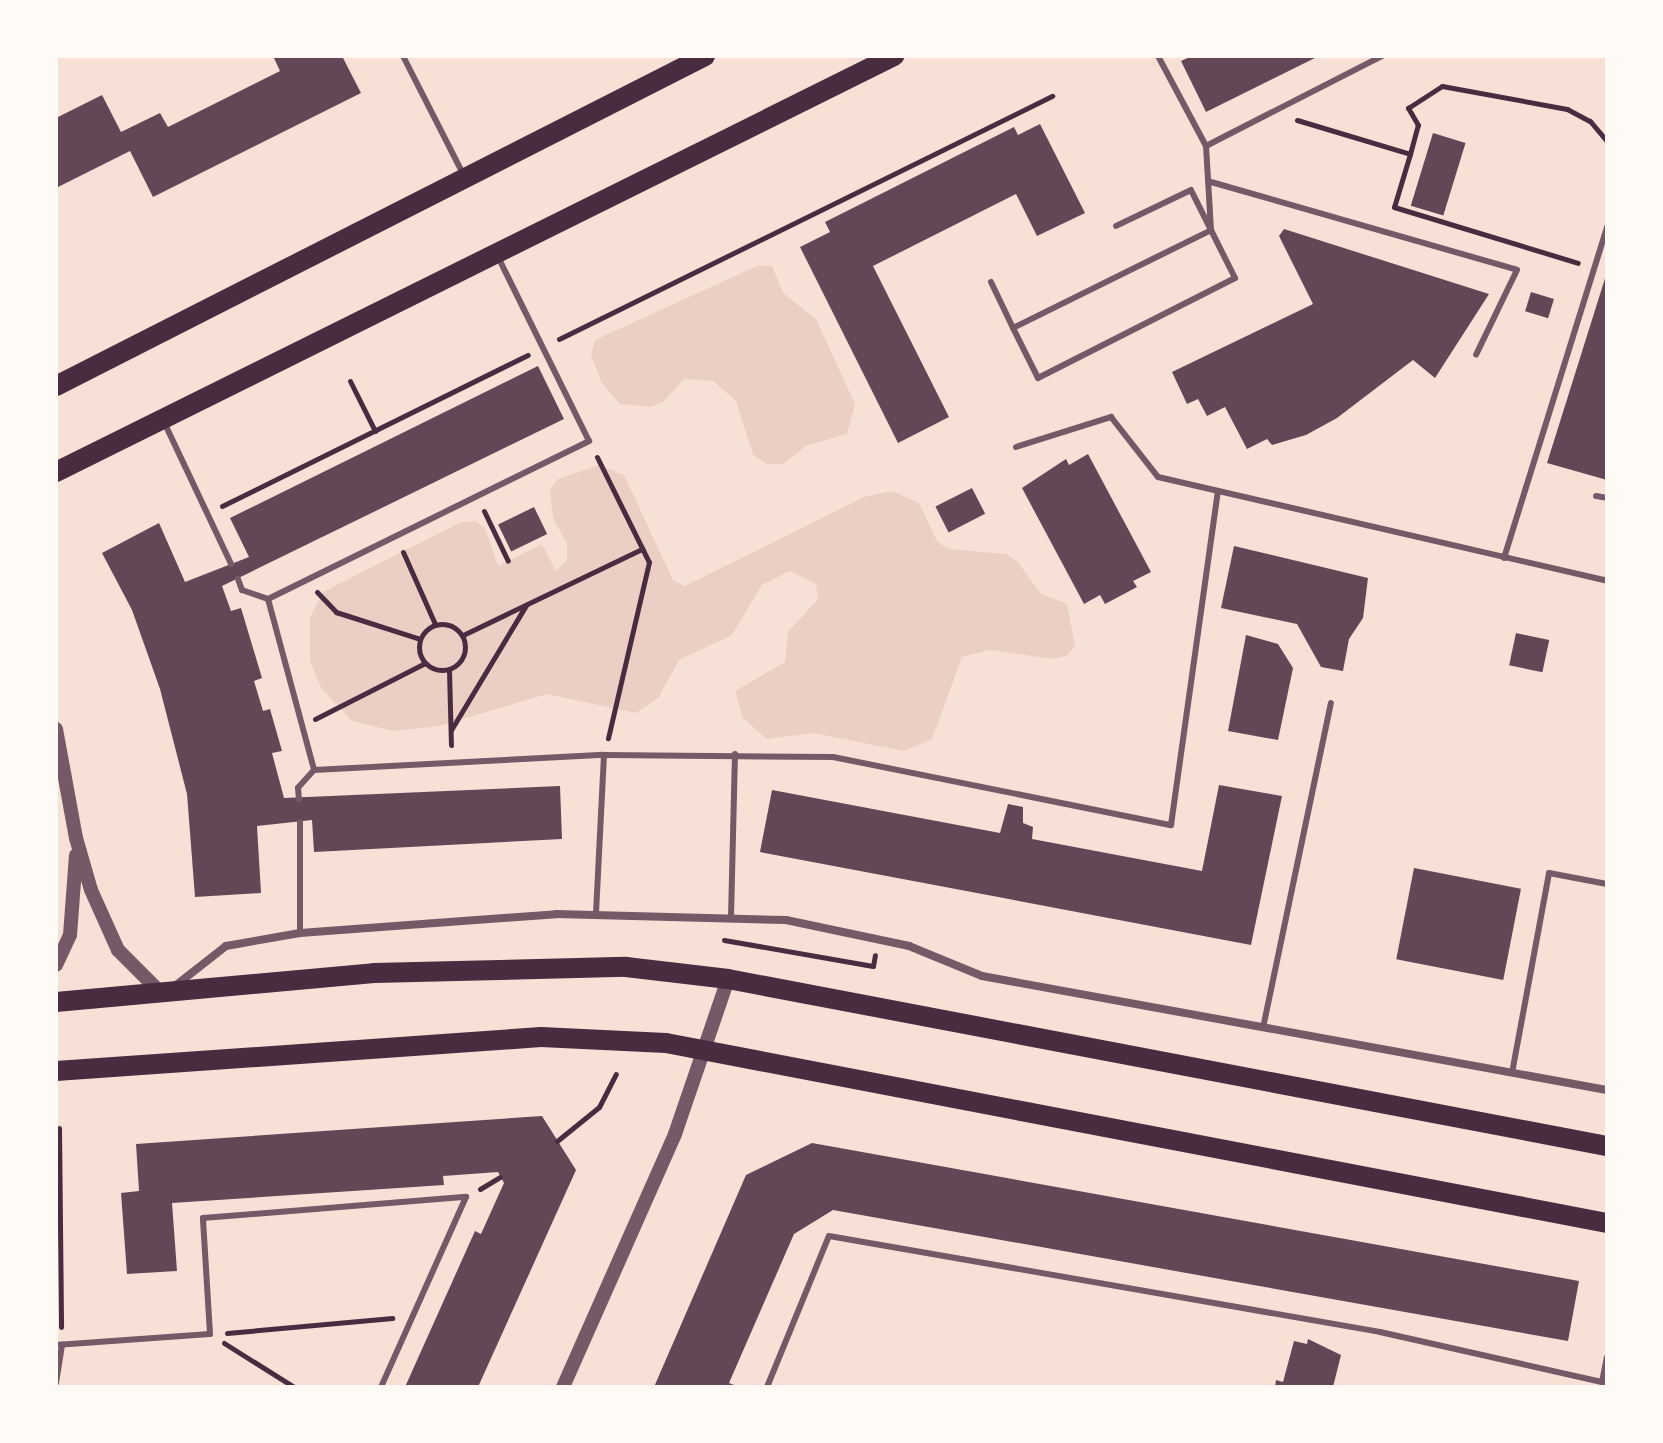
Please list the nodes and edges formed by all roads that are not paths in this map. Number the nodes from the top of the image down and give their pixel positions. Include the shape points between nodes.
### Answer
1 (403, 56) edge
2 (705, 56) edge
3 (894, 56) edge
4 (1158, 56) edge
5 (1382, 56) edge
6 (675, 63) edge
7 (1206, 146) junction
8 (465, 178) junction
9 (1211, 182) junction
10 (1116, 226) dead end
11 (1607, 227) edge
12 (1211, 230) junction
13 (496, 254) junction
14 (991, 282) dead end
15 (1013, 328) junction
16 (1476, 355) dead end
17 (56, 386) edge
18 (163, 418) junction
19 (1016, 447) dead end
20 (56, 472) edge
21 (1218, 492) junction
22 (1596, 496) dead end
23 (1607, 498) edge
24 (1504, 558) junction
25 (231, 564) dead end
26 (238, 579) dead end
27 (1607, 581) edge
28 (268, 599) junction
29 (1331, 703) dead end
30 (56, 729) edge
31 (735, 754) junction
32 (604, 755) junction
33 (314, 770) junction
34 (299, 799) dead end
35 (300, 822) dead end
36 (76, 838) junction
37 (1607, 884) edge
38 (596, 914) junction
39 (731, 917) junction
40 (300, 933) junction
41 (56, 965) edge
42 (728, 979) junction
43 (165, 991) junction
44 (56, 1002) edge
45 (1263, 1028) junction
46 (706, 1048) junction
47 (56, 1071) edge
48 (1512, 1073) junction
49 (1607, 1090) edge
50 (1607, 1146) edge
51 (1607, 1223) edge
52 (59, 1345) edge
53 (1607, 1357) edge
54 (1604, 1382) edge
55 (56, 1383) edge
56 (381, 1387) edge
57 (563, 1387) edge
58 (767, 1387) edge

1 - 8 lane
2 - 6 main road
3 - 13 main road
4 - 7 lane
5 - 7 lane
6 - 8 main road
7 - 9 lane
8 - 17 main road
9 - 12 lane
9 - 16 lane via 1517,270
10 - 12 lane via 1191,190
11 - 24 lane
12 - 15 lane
12 - 15 lane via 1235,278 1038,378
13 - 18 main road
13 - 28 lane via 589,441
14 - 15 lane
18 - 20 main road
18 - 25 lane
19 - 21 lane via 1111,417 1158,477
21 - 24 lane
21 - 31 lane via 1171,825 833,757
22 - 23 lane
24 - 27 lane
26 - 28 lane via 242,590
28 - 33 lane
29 - 45 lane
30 - 36 street
31 - 32 lane
31 - 39 lane
32 - 33 lane
32 - 38 lane
33 - 34 lane via 298,788
35 - 40 lane
36 - 41 street via 70,935
36 - 43 street via 118,950
37 - 48 lane via 1549,873
38 - 39 street
38 - 40 street
39 - 45 street via 786,920 878,938 982,976
40 - 43 street via 226,946
42 - 43 main road via 567,965 374,973
42 - 46 street
42 - 50 main road
43 - 44 main road
45 - 48 street
46 - 47 main road via 541,1037
46 - 51 main road
46 - 57 street via 675,1134
48 - 49 street
52 - 55 lane
52 - 56 lane via 210,1334 203,1218 466,1197
53 - 54 lane
54 - 58 lane via 1380,1332 829,1236

